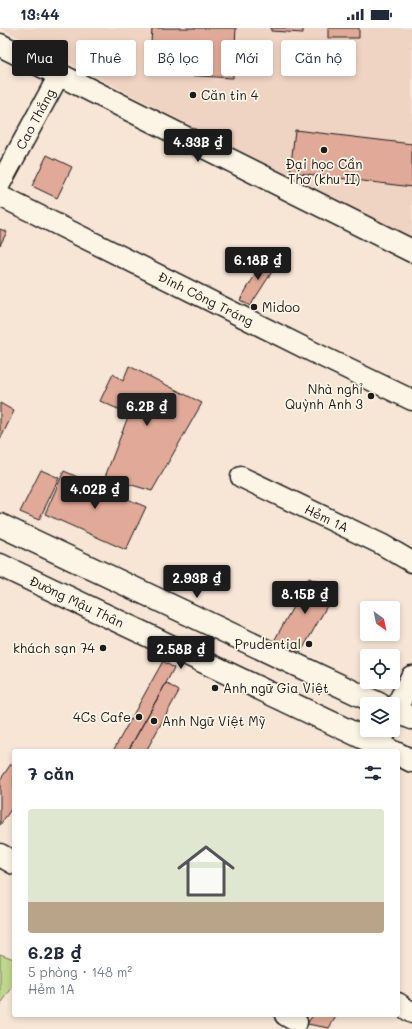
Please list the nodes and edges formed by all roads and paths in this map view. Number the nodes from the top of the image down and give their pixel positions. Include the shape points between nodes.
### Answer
1 (0, 45) edge
2 (12, 51) edge
3 (58, 76) edge
4 (61, 76) edge
5 (0, 184) edge
6 (0, 196) edge
7 (412, 251) edge
8 (412, 400) edge
9 (240, 477) dead end
10 (0, 525) edge
11 (412, 562) edge
12 (0, 565) edge
13 (412, 677) edge
14 (400, 703) edge
15 (360, 711) edge
16 (360, 714) edge
17 (400, 755) edge
18 (412, 760) edge
19 (0, 855) edge
20 (12, 862) edge
21 (400, 1005) edge
22 (412, 1013) edge

1 - 2 main road
3 - 5 street, Cao Thắng
4 - 7 main road
6 - 8 street, Đinh Công Tráng
9 - 11 street, Hẻm 1A via 381,544
10 - 15 main road
12 - 16 main road, Đường Mậu Thân
13 - 14 main road
17 - 18 main road
19 - 20 main road
21 - 22 street

